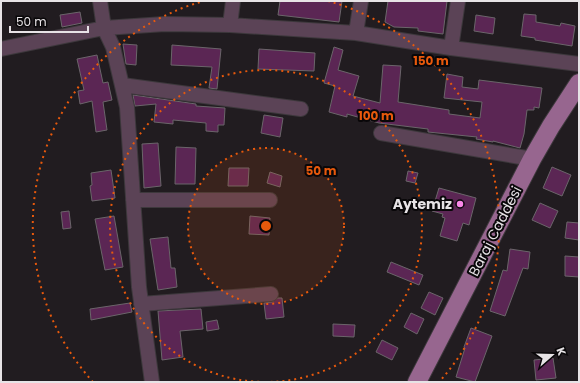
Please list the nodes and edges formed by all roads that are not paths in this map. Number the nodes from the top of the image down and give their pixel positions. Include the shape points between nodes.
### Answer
1 (100, 1) edge
2 (233, 1) edge
3 (361, 1) edge
4 (458, 1) edge
5 (230, 25) junction
6 (104, 28) junction
7 (356, 33) junction
8 (450, 48) junction
9 (1, 49) edge
10 (579, 64) edge
11 (579, 83) edge
12 (122, 85) junction
13 (301, 109) dead end
14 (381, 133) dead end
15 (532, 159) junction
16 (133, 200) junction
17 (270, 200) dead end
18 (271, 294) dead end
19 (141, 304) junction
20 (152, 382) edge
21 (417, 382) edge

1 - 6 street
2 - 5 street
3 - 7 street
4 - 8 street
5 - 6 street via 165,24
5 - 7 street
6 - 9 street
6 - 12 street via 113,46
7 - 8 street
8 - 10 street
11 - 15 main road, Baraj Caddesi
12 - 13 street
12 - 16 street via 127,107
14 - 15 street
15 - 21 main road, Baraj Caddesi
16 - 17 street
16 - 19 street
18 - 19 street
19 - 20 street

